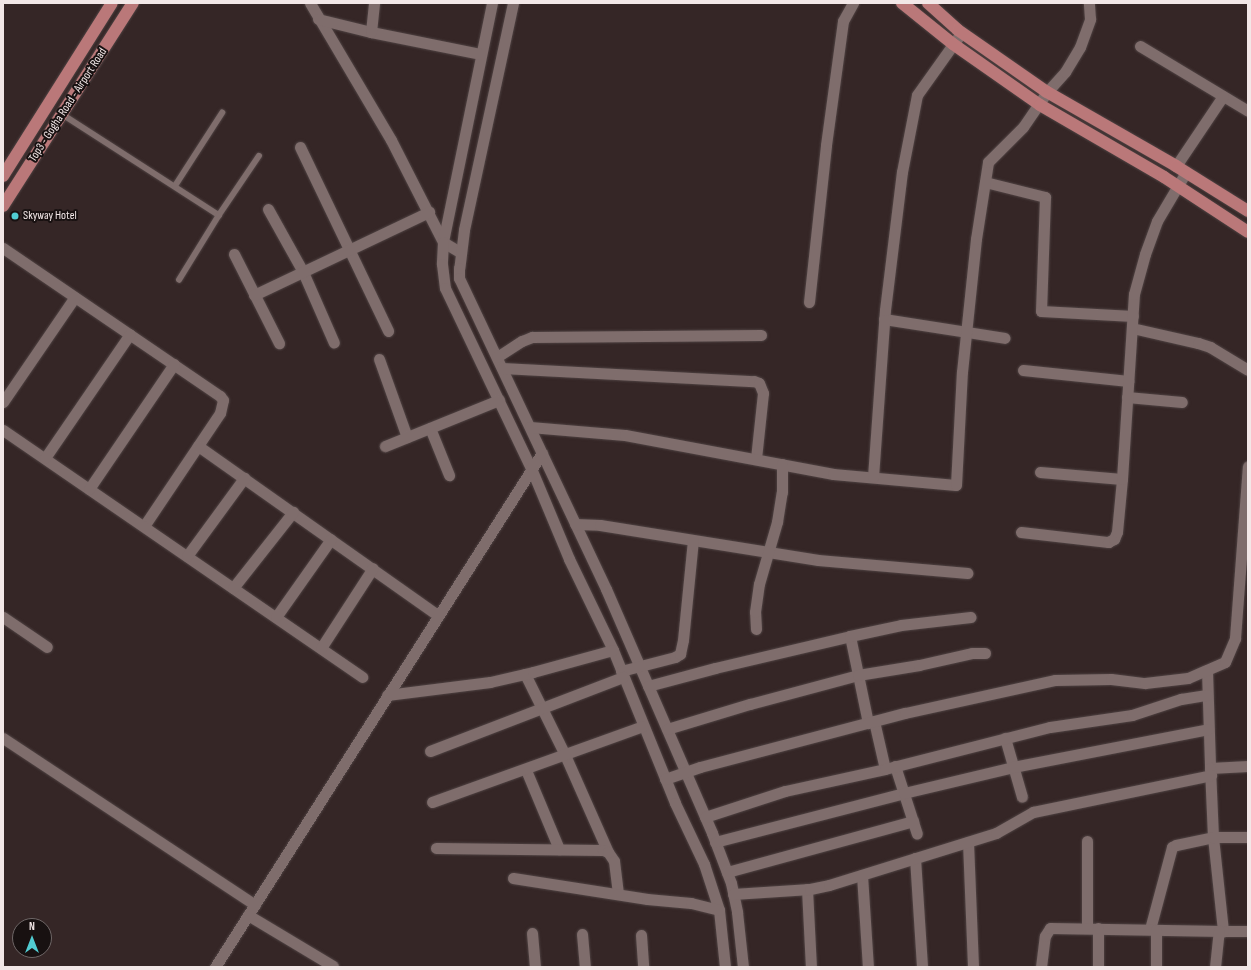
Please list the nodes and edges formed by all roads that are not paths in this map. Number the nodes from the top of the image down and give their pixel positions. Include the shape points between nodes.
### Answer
1 (112, 3) edge
2 (133, 3) edge
3 (310, 3) edge
4 (374, 3) edge
5 (492, 3) edge
6 (514, 3) edge
7 (853, 3) edge
8 (902, 3) edge
9 (928, 3) edge
10 (1089, 3) edge
11 (318, 18) junction
12 (371, 32) junction
13 (962, 32) junction
14 (953, 44) junction
15 (1140, 46) dead end
16 (480, 54) junction
17 (1047, 92) junction
18 (1223, 96) junction
19 (1040, 105) junction
20 (1248, 111) edge
21 (222, 113) dead end
22 (62, 114) junction
23 (300, 147) dead end
24 (260, 156) dead end
25 (1176, 166) junction
26 (1186, 172) junction
27 (3, 176) edge
28 (985, 182) junction
29 (175, 186) junction
30 (1178, 187) junction
31 (3, 206) edge
32 (268, 209) dead end
33 (1248, 211) edge
34 (429, 212) junction
35 (219, 215) junction
36 (1248, 232) edge
37 (443, 242) junction
38 (3, 248) edge
39 (349, 249) junction
40 (461, 252) junction
41 (234, 254) dead end
42 (303, 272) junction
43 (179, 280) dead end
44 (254, 295) junction
45 (75, 297) junction
46 (809, 302) dead end
47 (1133, 316) junction
48 (884, 318) junction
49 (1132, 328) junction
50 (388, 331) dead end
51 (966, 332) junction
52 (130, 334) junction
53 (761, 335) dead end
54 (1005, 338) dead end
55 (279, 343) dead end
56 (334, 343) dead end
57 (380, 359) dead end
58 (500, 362) junction
59 (174, 364) junction
60 (1023, 370) dead end
61 (1248, 370) edge
62 (1128, 381) junction
63 (1127, 397) junction
64 (499, 400) junction
65 (3, 402) edge
66 (1182, 402) dead end
67 (530, 427) junction
68 (430, 428) junction
69 (3, 430) edge
70 (407, 437) junction
71 (198, 446) junction
72 (386, 446) dead end
73 (542, 453) junction
74 (45, 458) junction
75 (756, 459) junction
76 (782, 464) junction
77 (1248, 466) edge
78 (531, 468) junction
79 (1040, 472) dead end
80 (449, 475) dead end
81 (873, 477) junction
82 (244, 478) junction
83 (1122, 479) junction
84 (88, 488) junction
85 (293, 512) junction
86 (575, 524) junction
87 (144, 526) junction
88 (1021, 532) dead end
89 (332, 538) junction
90 (693, 540) junction
91 (769, 552) junction
92 (187, 556) junction
93 (374, 568) junction
94 (967, 573) dead end
95 (233, 588) junction
96 (438, 615) junction
97 (276, 617) junction
98 (971, 617) dead end
99 (4, 620) edge
100 (756, 629) dead end
101 (850, 636) junction
102 (47, 648) dead end
103 (321, 648) junction
104 (613, 650) junction
105 (985, 653) dead end
106 (640, 667) junction
107 (1207, 670) junction
108 (525, 674) junction
109 (622, 674) junction
110 (858, 675) junction
111 (362, 677) dead end
112 (648, 686) junction
113 (1208, 695) junction
114 (387, 696) junction
115 (541, 708) junction
116 (871, 722) junction
117 (644, 726) junction
118 (667, 729) junction
119 (1208, 729) junction
120 (3, 738) edge
121 (1005, 738) junction
122 (430, 751) dead end
123 (566, 755) junction
124 (1248, 766) edge
125 (890, 767) junction
126 (1013, 767) junction
127 (526, 770) junction
128 (1211, 771) junction
129 (685, 772) junction
130 (665, 779) junction
131 (904, 793) junction
132 (1022, 797) dead end
133 (432, 802) dead end
134 (705, 818) junction
135 (913, 821) junction
136 (917, 834) dead end
137 (1213, 837) junction
138 (1248, 837) edge
139 (1087, 841) dead end
140 (715, 842) junction
141 (968, 842) junction
142 (436, 848) dead end
143 (559, 849) junction
144 (608, 852) junction
145 (915, 858) junction
146 (727, 872) junction
147 (862, 875) junction
148 (513, 878) dead end
149 (807, 889) junction
150 (618, 894) junction
151 (734, 894) junction
152 (255, 905) junction
153 (719, 910) junction
154 (248, 915) junction
155 (1093, 928) junction
156 (1153, 930) junction
157 (1221, 931) junction
158 (1248, 932) edge
159 (532, 933) dead end
160 (582, 934) dead end
161 (641, 935) dead end
162 (333, 966) edge
163 (215, 967) edge
164 (535, 967) edge
165 (585, 967) edge
166 (644, 967) edge
167 (725, 967) edge
168 (743, 967) edge
169 (811, 967) edge
170 (868, 967) edge
171 (922, 967) edge
172 (972, 967) edge
173 (1041, 967) edge
174 (1098, 967) edge
175 (1156, 967) edge
176 (1215, 967) edge

1 - 27 main road
2 - 22 main road, Top3 - Gogha Road - Airport Road
3 - 11 street
4 - 12 street
5 - 16 street
6 - 40 street
7 - 46 street via 843,21
8 - 14 main road
9 - 13 main road
10 - 17 street via 1090,19 1080,47 1065,72
11 - 12 street
11 - 34 street via 391,140
12 - 16 street
13 - 14 street
13 - 17 main road
14 - 19 main road
14 - 48 street via 917,95 902,172
15 - 18 street
16 - 37 street
17 - 19 street
17 - 25 main road
18 - 20 street
18 - 25 street
19 - 28 street via 1023,127 988,162
19 - 30 main road
21 - 29 lane
22 - 29 lane
22 - 31 main road, Top3 - Gogha Road - Airport Road
23 - 39 street
24 - 35 lane
25 - 26 main road
26 - 30 street
26 - 33 main road
28 - 47 street via 1045,196 1041,310
28 - 51 street
29 - 35 lane
30 - 36 main road
30 - 47 street via 1157,221 1145,254 1134,294
32 - 42 street
34 - 37 street
34 - 39 street
35 - 43 lane
37 - 40 street
37 - 64 street via 445,288
38 - 45 street
39 - 42 street
39 - 50 street
40 - 58 street via 459,278
41 - 44 street
42 - 44 street
42 - 56 street
44 - 55 street
45 - 52 street
45 - 65 street
47 - 49 street
48 - 51 street
48 - 81 street
49 - 61 street via 1210,347
49 - 62 street
51 - 54 street
51 - 81 street via 956,485
52 - 59 street
52 - 74 street
53 - 58 street via 532,337 522,341
57 - 70 street
58 - 67 street
58 - 75 street via 754,381 759,383 763,393
59 - 71 street via 223,400 220,413
59 - 84 street
60 - 62 street
62 - 63 street
63 - 66 street
63 - 83 street
64 - 68 street
64 - 78 street
67 - 73 street
67 - 75 street via 626,435
68 - 70 street
68 - 80 street
69 - 74 street
70 - 72 street
71 - 82 street
71 - 87 street
73 - 78 street
73 - 86 street
74 - 84 street
75 - 76 street
76 - 81 street via 833,474
76 - 91 street via 782,492
77 - 107 street via 1235,638 1226,662
78 - 96 street
78 - 104 street via 569,559
79 - 83 street
82 - 85 street
82 - 92 street
83 - 88 street via 1117,532 1114,539 1108,542
84 - 87 street
85 - 89 street
85 - 95 street
86 - 90 street via 600,525
86 - 106 street
87 - 92 street
89 - 93 street
89 - 97 street
90 - 91 street
90 - 106 street via 680,654
91 - 94 street via 818,560
91 - 100 street via 759,584 755,612
92 - 95 street
93 - 96 street
93 - 103 street
95 - 97 street
96 - 114 street
97 - 103 street
98 - 101 street via 902,625
99 - 102 street
101 - 110 street
101 - 112 street
103 - 111 street
104 - 108 street
104 - 109 street
105 - 110 street via 972,653
106 - 109 street
106 - 112 street
107 - 113 street
107 - 116 street via 1188,678 1145,683 1111,679 1055,680
108 - 114 street via 490,682
108 - 115 street
109 - 115 street
109 - 117 street
110 - 116 street
110 - 118 street
112 - 118 street
113 - 119 street
113 - 121 street via 1181,699 1132,715 1050,727
114 - 152 street
115 - 122 street
115 - 123 street
116 - 125 street
116 - 129 street
117 - 123 street
117 - 130 street
118 - 129 street
119 - 126 street
119 - 128 street
120 - 152 street
121 - 125 street
121 - 126 street
123 - 127 street
123 - 144 street
124 - 128 street
125 - 131 street
125 - 134 street via 785,791
126 - 131 street
126 - 132 street
127 - 133 street
127 - 143 street
128 - 137 street
128 - 141 street via 1033,812 1003,831
129 - 130 street
129 - 134 street
130 - 153 street via 704,864
131 - 135 street
131 - 140 street
134 - 140 street
135 - 136 street
135 - 146 street
137 - 138 street
137 - 156 street via 1172,847
137 - 157 street
139 - 155 street
140 - 146 street
141 - 145 street
141 - 172 street
142 - 143 street
143 - 144 street
144 - 150 street via 614,861
145 - 147 street
145 - 171 street
146 - 151 street
147 - 149 street
147 - 170 street
148 - 150 street
149 - 151 street
149 - 169 street
150 - 153 street via 691,903
151 - 168 street
152 - 154 street
153 - 167 street
154 - 162 street
154 - 163 street
155 - 156 street
155 - 173 street via 1056,928 1047,931
155 - 174 street
156 - 157 street
156 - 175 street
157 - 158 street
157 - 176 street
159 - 164 street
160 - 165 street
161 - 166 street

